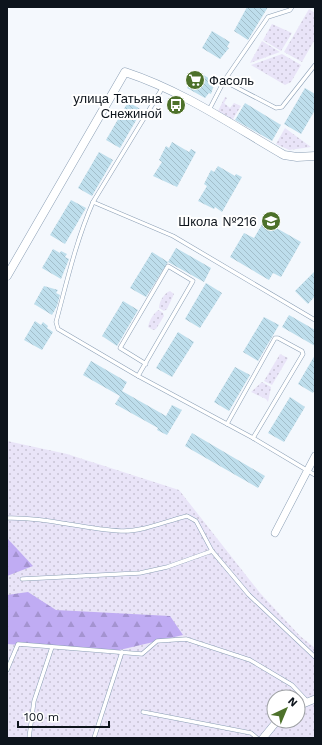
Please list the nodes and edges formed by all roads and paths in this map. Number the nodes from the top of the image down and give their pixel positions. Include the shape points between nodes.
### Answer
1 (292, 7) edge
2 (315, 65) edge
3 (224, 81) junction
4 (163, 86) junction
5 (209, 110) junction
6 (315, 156) edge
7 (93, 202) junction
8 (7, 276) edge
9 (315, 320) edge
10 (146, 364) junction
11 (138, 376) junction
12 (227, 424) junction
13 (253, 438) junction
14 (315, 456) edge
15 (307, 470) junction
16 (315, 475) edge
17 (7, 518) edge
18 (275, 533) dead end
19 (212, 551) junction
20 (22, 579) dead end
21 (52, 647) junction
22 (122, 652) junction
23 (315, 657) edge
24 (7, 670) edge
25 (311, 700) edge
26 (143, 712) dead end
27 (270, 729) edge
28 (29, 738) edge
29 (94, 738) edge
30 (257, 738) edge
31 (263, 738) edge

1 - 3 lane via 268,17
2 - 3 lane via 282,107 276,108
3 - 5 lane
4 - 5 street
4 - 7 lane
4 - 8 street via 125,72
5 - 6 street via 284,155
7 - 9 lane via 173,236
7 - 11 lane via 74,253 56,322 58,329
10 - 10 lane via 120,348 168,266 193,281
10 - 11 lane
11 - 12 lane
12 - 13 lane
12 - 13 lane via 275,338 278,338 303,354
13 - 15 lane
14 - 15 street
15 - 16 lane
15 - 18 street
17 - 19 lane via 30,518 121,531 139,529 187,516 196,521
19 - 20 lane via 167,568 140,573
19 - 23 lane via 249,595
21 - 22 lane
21 - 24 lane via 18,644
21 - 28 lane via 34,701
22 - 25 lane via 142,654 157,641 186,639 250,660 292,685
22 - 29 lane
26 - 30 lane via 251,733
27 - 31 street

